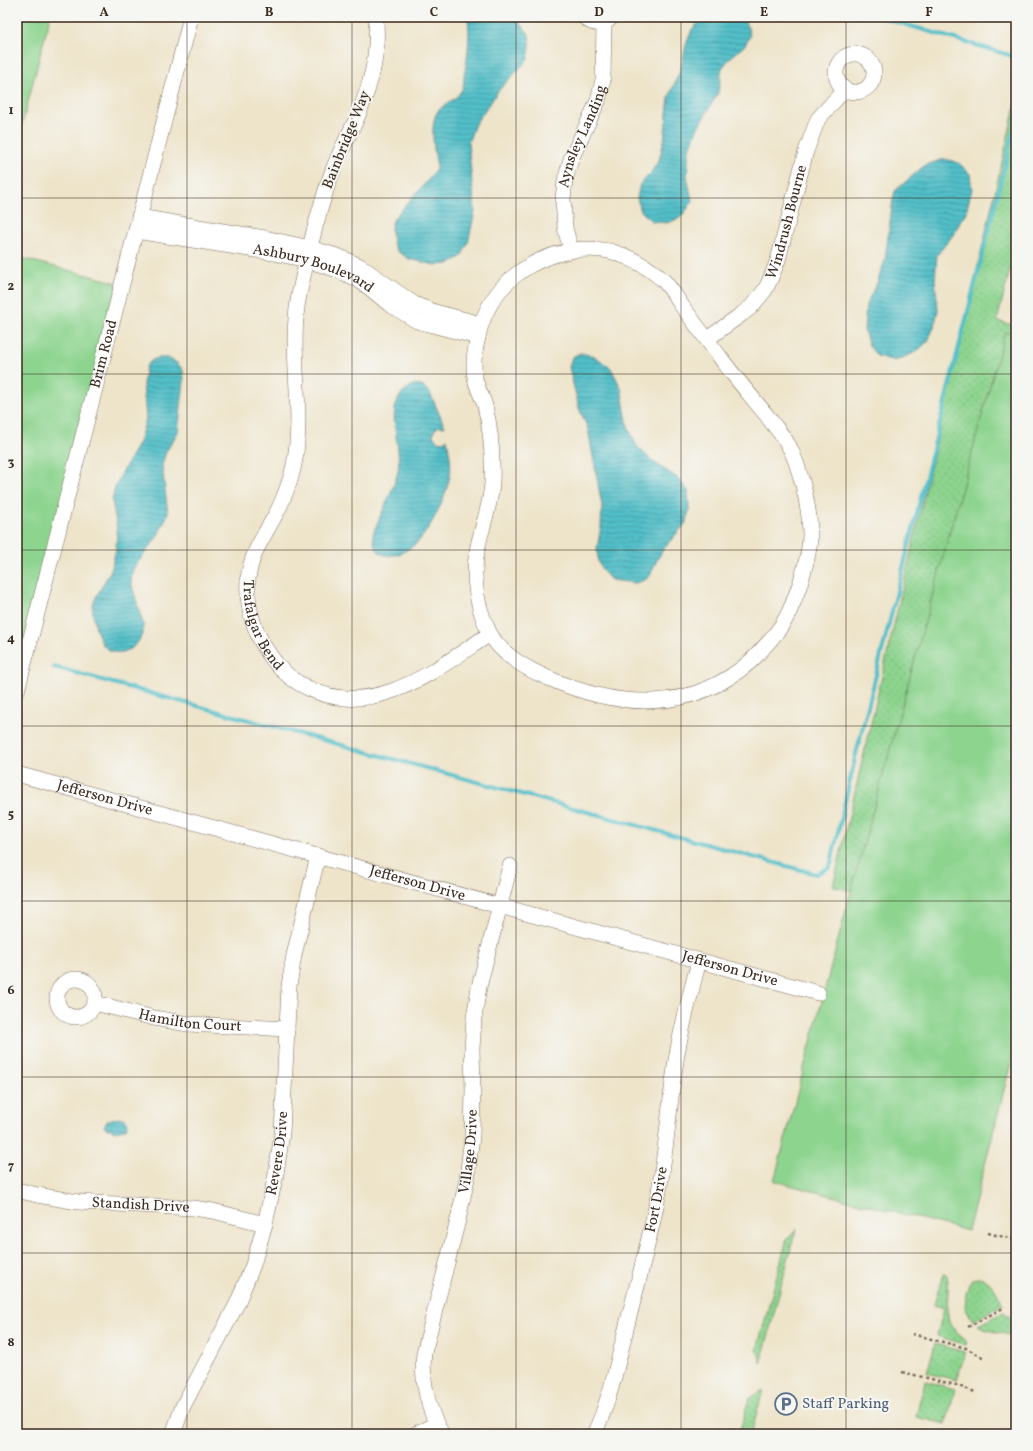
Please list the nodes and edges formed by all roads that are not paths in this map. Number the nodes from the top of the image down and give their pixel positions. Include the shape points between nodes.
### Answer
1 (191, 17) edge
2 (376, 17) edge
3 (584, 17) edge
4 (608, 20) edge
5 (845, 89) dead end
6 (137, 224) junction
7 (571, 250) junction
8 (308, 254) junction
9 (480, 330) junction
10 (707, 339) junction
11 (490, 634) junction
12 (17, 691) edge
13 (17, 774) edge
14 (318, 856) junction
15 (510, 866) dead end
16 (499, 906) junction
17 (699, 961) junction
18 (818, 993) dead end
19 (95, 1003) dead end
20 (287, 1029) junction
21 (17, 1190) edge
22 (265, 1224) junction
23 (439, 1429) edge
24 (173, 1434) edge
25 (416, 1434) edge
26 (594, 1434) edge

1 - 6 street, Brim Road
2 - 8 street, Bainbridge Way via 376,45 368,88 334,167
3 - 4 street, Aynsley Landing via 591,22
4 - 7 street, Aynsley Landing via 603,80 598,101 571,159 565,181 565,228
5 - 10 street, Windrush Bourne via 818,119 796,185 778,260 765,290 751,307
6 - 8 street, Ashbury Boulevard via 274,253
6 - 12 street, Brim Road
7 - 9 street via 541,258 514,276 494,299
7 - 10 street via 613,252 633,259 651,270 665,282
8 - 9 street, Ashbury Boulevard via 340,257 360,266 414,304
8 - 11 street, Trafalgar Bend via 294,330 297,445 287,487 260,541 249,570 249,612 263,646 276,663 300,684 329,696 361,698 382,695 402,688
9 - 11 street via 474,360 476,382 485,406 491,444 492,485 477,552 475,580 478,601
10 - 11 street via 787,441 806,499 810,539 800,584 785,620 763,649 730,676 692,694 651,701 609,698 567,687 527,668 504,651
13 - 14 street, Jefferson Drive
14 - 16 street, Jefferson Drive
14 - 20 street, Revere Drive via 294,955 289,986
15 - 16 street, Village Drive
16 - 17 street, Jefferson Drive
16 - 23 street, Village Drive via 474,1018 472,1136 467,1179 422,1368
17 - 18 street, Jefferson Drive
17 - 26 street, Fort Drive via 682,1027 659,1192 648,1242 614,1373
19 - 20 street, Hamilton Court via 188,1024
20 - 22 street, Revere Drive via 282,1132
21 - 22 street, Standish Drive via 78,1202 193,1208
22 - 24 street, Revere Drive via 237,1304 183,1406
23 - 25 street

